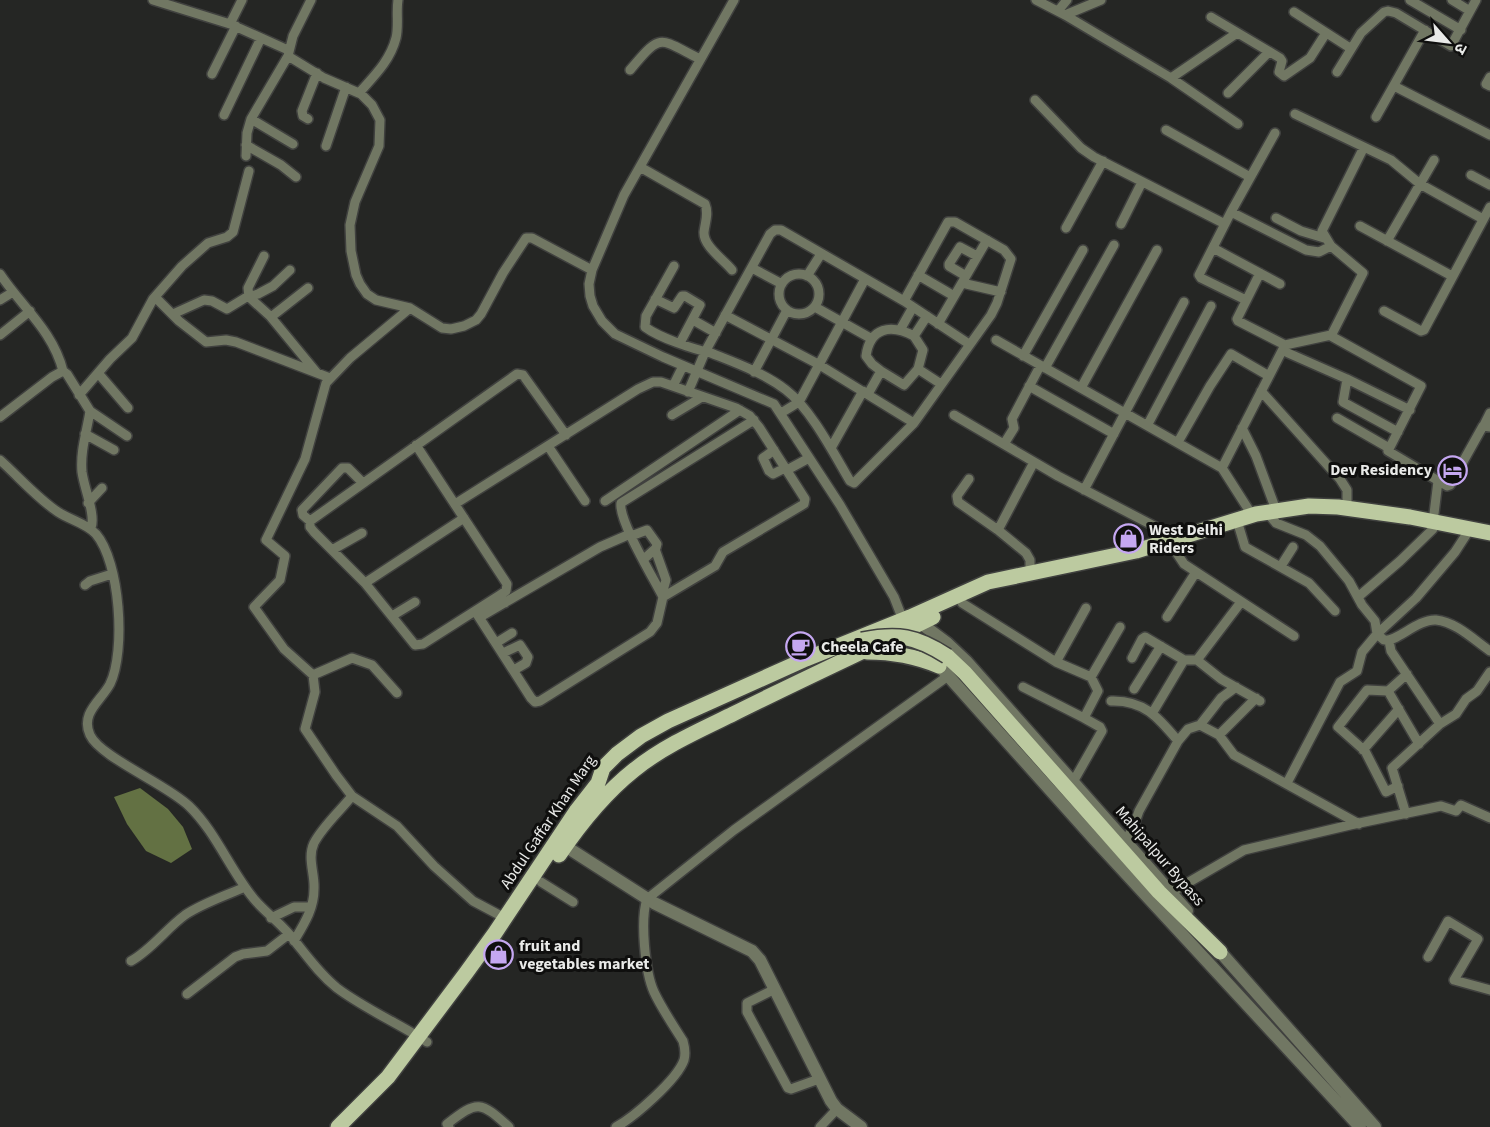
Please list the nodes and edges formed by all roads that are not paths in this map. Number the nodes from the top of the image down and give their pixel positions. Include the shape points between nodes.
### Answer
1 (153, 0) edge
2 (242, 0) edge
3 (311, 0) edge
4 (398, 0) edge
5 (734, 0) edge
6 (1036, 0) edge
7 (1067, 0) edge
8 (1101, 0) edge
9 (1410, 0) edge
10 (1452, 0) edge
11 (1476, 0) edge
12 (1470, 11) junction
13 (1294, 12) dead end
14 (1062, 13) junction
15 (1211, 18) dead end
16 (233, 25) junction
17 (1425, 30) junction
18 (1461, 30) junction
19 (1237, 33) junction
20 (1326, 33) junction
21 (261, 38) junction
22 (1350, 48) junction
23 (1269, 52) junction
24 (288, 53) junction
25 (700, 59) junction
26 (630, 70) dead end
27 (1337, 72) dead end
28 (316, 73) junction
29 (212, 74) dead end
30 (1490, 77) edge
31 (1171, 78) junction
32 (1394, 86) junction
33 (1490, 86) edge
34 (346, 87) junction
35 (359, 93) junction
36 (1228, 93) dead end
37 (1035, 100) dead end
38 (1295, 114) dead end
39 (224, 115) dead end
40 (1376, 117) dead end
41 (251, 119) junction
42 (308, 119) dead end
43 (1238, 124) dead end
44 (1166, 130) dead end
45 (1275, 134) dead end
46 (1490, 135) edge
47 (292, 144) dead end
48 (246, 145) junction
49 (326, 146) dead end
50 (1364, 147) junction
51 (246, 156) dead end
52 (1434, 160) dead end
53 (1102, 161) junction
54 (640, 167) junction
55 (249, 171) dead end
56 (1471, 175) dead end
57 (296, 177) dead end
58 (1250, 177) junction
59 (1142, 182) junction
60 (1419, 184) junction
61 (1490, 186) edge
62 (1490, 207) edge
63 (1231, 212) junction
64 (1276, 218) dead end
65 (1483, 219) junction
66 (1121, 224) dead end
67 (1225, 224) junction
68 (1360, 226) dead end
69 (1066, 228) dead end
70 (1324, 238) junction
71 (987, 240) junction
72 (1387, 241) junction
73 (1114, 245) dead end
74 (1331, 246) junction
75 (1213, 248) junction
76 (1083, 250) dead end
77 (1156, 250) dead end
78 (821, 254) junction
79 (264, 256) dead end
80 (977, 256) junction
81 (674, 266) dead end
82 (752, 268) junction
83 (290, 270) dead end
84 (592, 270) junction
85 (732, 270) dead end
86 (1260, 273) junction
87 (0, 274) edge
88 (918, 275) junction
89 (807, 276) junction
90 (1452, 276) junction
91 (865, 279) junction
92 (964, 279) junction
93 (782, 284) junction
94 (1280, 284) dead end
95 (308, 288) dead end
96 (13, 292) junction
97 (1001, 292) junction
98 (954, 296) junction
99 (155, 297) junction
100 (249, 297) junction
101 (656, 299) junction
102 (0, 300) edge
103 (1246, 300) junction
104 (903, 301) junction
105 (1184, 302) dead end
106 (1211, 306) dead end
107 (815, 307) junction
108 (913, 307) junction
109 (410, 308) junction
110 (788, 310) junction
111 (30, 311) junction
112 (1384, 311) dead end
113 (173, 314) junction
114 (725, 315) junction
115 (927, 316) junction
116 (271, 317) junction
117 (693, 320) junction
118 (841, 322) junction
119 (938, 324) junction
120 (900, 330) junction
121 (716, 333) junction
122 (0, 335) edge
123 (1331, 335) junction
124 (914, 336) junction
125 (872, 339) junction
126 (772, 340) junction
127 (996, 340) dead end
128 (680, 343) junction
129 (969, 344) junction
130 (1287, 349) junction
131 (705, 352) junction
132 (1023, 356) junction
133 (818, 364) junction
134 (682, 366) junction
135 (918, 369) junction
136 (1041, 369) junction
137 (63, 371) junction
138 (881, 371) junction
139 (696, 372) junction
140 (754, 372) junction
141 (98, 373) junction
142 (317, 374) junction
143 (1269, 376) junction
144 (330, 378) junction
145 (1347, 379) junction
146 (941, 384) junction
147 (673, 386) junction
148 (1029, 386) junction
149 (1081, 388) junction
150 (1261, 391) junction
151 (688, 392) junction
152 (866, 392) junction
153 (79, 395) junction
154 (702, 397) junction
155 (799, 402) junction
156 (128, 408) dead end
157 (740, 410) junction
158 (1410, 410) junction
159 (90, 411) junction
160 (1125, 412) junction
161 (781, 413) junction
162 (1490, 413) edge
163 (672, 415) dead end
164 (954, 415) dead end
165 (0, 417) edge
166 (1337, 418) dead end
167 (754, 420) junction
168 (914, 423) junction
169 (1148, 424) junction
170 (1487, 426) edge
171 (1242, 428) junction
172 (1398, 432) junction
173 (84, 434) junction
174 (1114, 434) junction
175 (566, 435) junction
176 (127, 436) dead end
177 (1178, 442) junction
178 (1004, 444) junction
179 (416, 445) junction
180 (548, 446) junction
181 (831, 448) junction
182 (1389, 448) junction
183 (114, 450) dead end
184 (774, 450) junction
185 (809, 458) junction
186 (0, 460) edge
187 (1035, 462) junction
188 (1222, 468) junction
189 (786, 469) junction
190 (969, 479) dead end
191 (1438, 481) junction
192 (363, 483) junction
193 (102, 488) dead end
194 (1084, 489) junction
195 (585, 501) dead end
196 (88, 503) junction
197 (621, 503) junction
198 (455, 504) junction
199 (1347, 508) junction
200 (1273, 513) junction
201 (1252, 515) junction
202 (464, 518) junction
203 (310, 521) junction
204 (1433, 525) junction
205 (1239, 527) junction
206 (91, 528) junction
207 (998, 530) junction
208 (362, 533) dead end
209 (1490, 533) edge
210 (631, 535) junction
211 (1466, 535) junction
212 (1490, 540) edge
213 (1177, 544) junction
214 (1293, 547) dead end
215 (655, 549) junction
216 (332, 550) junction
217 (644, 559) junction
218 (1281, 566) junction
219 (1196, 572) junction
220 (1030, 573) junction
221 (112, 574) junction
222 (365, 583) junction
223 (86, 585) dead end
224 (662, 596) junction
225 (1358, 597) junction
226 (502, 599) junction
227 (415, 602) dead end
228 (1241, 602) junction
229 (962, 603) junction
230 (1086, 608) dead end
231 (1335, 611) dead end
232 (477, 614) junction
233 (392, 616) junction
234 (1167, 617) dead end
235 (911, 622) junction
236 (1120, 627) dead end
237 (512, 633) dead end
238 (1377, 634) junction
239 (1294, 636) dead end
240 (1389, 641) junction
241 (496, 642) junction
242 (861, 646) junction
243 (1161, 646) junction
244 (1490, 651) edge
245 (503, 653) junction
246 (1132, 658) dead end
247 (1184, 660) junction
248 (1197, 660) junction
249 (1056, 662) junction
250 (945, 666) junction
251 (513, 670) junction
252 (1490, 672) edge
253 (1407, 674) junction
254 (313, 675) junction
255 (1091, 677) junction
256 (1023, 687) dead end
257 (1236, 687) junction
258 (1134, 689) dead end
259 (1388, 691) junction
260 (397, 693) dead end
261 (1111, 701) dead end
262 (1399, 710) junction
263 (1152, 712) junction
264 (1084, 718) junction
265 (1440, 724) junction
266 (1200, 725) junction
267 (1220, 735) junction
268 (1178, 741) junction
269 (1419, 744) junction
270 (1363, 750) junction
271 (1073, 782) junction
272 (598, 783) junction
273 (1287, 783) junction
274 (1398, 786) junction
275 (352, 796) junction
276 (1406, 814) junction
277 (1490, 818) edge
278 (1359, 824) junction
279 (1125, 841) junction
280 (565, 846) junction
281 (541, 882) junction
282 (245, 887) junction
283 (1172, 892) junction
284 (646, 899) junction
285 (573, 902) dead end
286 (311, 907) junction
287 (271, 918) junction
288 (505, 918) junction
289 (291, 937) junction
290 (1220, 952) junction
291 (1428, 957) dead end
292 (131, 961) dead end
293 (773, 990) junction
294 (1490, 990) edge
295 (187, 993) dead end
296 (423, 1040) junction
297 (819, 1078) junction
298 (837, 1109) junction
299 (338, 1127) edge
300 (352, 1127) edge
301 (449, 1127) edge
302 (509, 1127) edge
303 (616, 1127) edge
304 (820, 1127) edge
305 (861, 1127) edge
306 (1360, 1127) edge
307 (1375, 1127) edge

1 - 16 street
2 - 16 street
3 - 24 street
4 - 35 street via 391,51
5 - 25 street
6 - 14 street
7 - 14 street
8 - 14 street
9 - 18 street
10 - 12 street
11 - 12 street
12 - 18 street
13 - 20 street
14 - 31 street
15 - 19 street
16 - 21 street
16 - 29 street
17 - 18 street via 1451,46
17 - 22 street via 1388,11 1368,25
17 - 32 street
19 - 23 street
19 - 31 street
20 - 22 street
20 - 23 street via 1310,58 1286,76 1278,72 1281,59
21 - 24 street
21 - 39 street
22 - 27 street
23 - 36 street
24 - 28 street
24 - 41 street
25 - 26 street via 667,42 658,42
25 - 54 street
28 - 34 street
28 - 42 street via 302,111
30 - 33 street via 1486,84
31 - 43 street
32 - 40 street
32 - 46 street
34 - 35 street
34 - 49 street
35 - 109 street via 376,111 381,134 376,157 352,215 356,275 363,290 376,300
37 - 53 street via 1081,148
38 - 50 street
41 - 47 street
41 - 48 street
44 - 58 street
45 - 58 street
48 - 51 street
48 - 57 street
50 - 60 street via 1391,160
50 - 70 street via 1323,228
52 - 60 street
53 - 59 street
53 - 69 street
54 - 84 street
54 - 85 street via 705,204 706,241
55 - 99 street via 233,232 201,248
56 - 61 street
58 - 63 street
59 - 66 street
59 - 67 street
60 - 65 street
60 - 72 street
62 - 65 street
63 - 67 street
63 - 74 street via 1305,249 1318,252
64 - 70 street
65 - 90 street
67 - 75 street
68 - 72 street
70 - 74 street
71 - 80 street
71 - 88 street via 948,222
71 - 97 street via 1010,257
72 - 90 street
73 - 136 street
74 - 123 street via 1363,273
75 - 86 street
75 - 103 street via 1199,276
76 - 132 street
77 - 149 street
78 - 82 street via 775,230
78 - 89 street
78 - 91 street
79 - 100 street via 248,288
80 - 92 street
80 - 92 street via 959,247 949,265
81 - 101 street
82 - 93 street
82 - 114 street
83 - 100 street via 273,286
84 - 109 street via 528,237 481,314 470,324 445,329
84 - 134 street via 589,284 593,306 609,328 630,343
86 - 94 street
86 - 103 street
87 - 96 street
88 - 98 street
88 - 104 street
89 - 93 street via 791,276
89 - 107 street via 819,291
90 - 112 street via 1423,331
91 - 104 street
91 - 118 street
92 - 97 street
92 - 98 street
93 - 110 street via 779,295
95 - 116 street
96 - 102 street
96 - 111 street
97 - 129 street via 991,315
98 - 119 street
99 - 113 street
99 - 141 street via 132,338
100 - 113 street via 231,309 204,300
100 - 116 street
101 - 117 street via 672,308 684,296 699,303
101 - 128 street via 646,316 645,327
103 - 130 street via 1237,320
104 - 108 street
105 - 160 street
106 - 169 street
107 - 110 street via 800,314
107 - 118 street
108 - 115 street
108 - 120 street
109 - 144 street
110 - 126 street
111 - 122 street
111 - 137 street via 55,347
113 - 142 street via 206,342 236,342
114 - 121 street
114 - 126 street
115 - 119 street
115 - 124 street
116 - 142 street
117 - 121 street
117 - 128 street
118 - 125 street
118 - 133 street
119 - 129 street
120 - 124 street
120 - 125 street via 882,330
121 - 131 street
123 - 130 street
123 - 158 street via 1421,386
124 - 135 street via 923,350
125 - 138 street via 866,356
126 - 133 street
126 - 140 street
127 - 132 street
128 - 131 street
129 - 146 street
130 - 143 street
130 - 145 street
131 - 139 street
131 - 140 street
132 - 136 street
133 - 152 street
133 - 155 street
134 - 139 street
134 - 147 street
135 - 138 street via 904,385
135 - 146 street
136 - 148 street
136 - 149 street
137 - 153 street
137 - 165 street
138 - 152 street
139 - 151 street
139 - 161 street via 768,400
140 - 155 street
141 - 153 street
141 - 156 street
142 - 144 street
143 - 150 street
143 - 177 street via 1231,354
144 - 254 street via 305,459 266,540 285,556 280,580 254,607 284,649
145 - 158 street
145 - 172 street via 1343,402
146 - 168 street
147 - 151 street
147 - 175 street via 661,382 646,385
148 - 174 street
148 - 178 street
149 - 160 street
150 - 171 street
150 - 199 street via 1340,479 1347,490
151 - 154 street
152 - 168 street
152 - 181 street
153 - 159 street
154 - 157 street
154 - 163 street
155 - 161 street
155 - 181 street
157 - 167 street
157 - 197 street via 601,503 612,499
158 - 172 street
159 - 173 street
159 - 176 street
160 - 169 street
160 - 174 street
161 - 185 street
162 - 170 street
164 - 178 street
166 - 182 street
167 - 184 street
167 - 197 street
168 - 181 street via 856,483 850,481
169 - 177 street
170 - 191 street via 1450,485
171 - 188 street
171 - 200 street via 1256,456
172 - 182 street
173 - 183 street
173 - 196 street via 82,473
174 - 194 street
175 - 179 street via 523,375 518,374
175 - 180 street
177 - 188 street
178 - 187 street
179 - 192 street
179 - 198 street
180 - 195 street
180 - 198 street
182 - 191 street via 1389,453
184 - 189 street
184 - 189 street via 763,458 769,471 773,474
185 - 189 street
185 - 235 street
186 - 206 street via 57,511
187 - 194 street
187 - 207 street
188 - 201 street
189 - 224 street via 805,499 804,504 723,552 715,566
190 - 207 street via 957,495 958,502
191 - 204 street
192 - 203 street
192 - 203 street via 348,468 342,468 302,510
193 - 196 street
194 - 213 street
196 - 206 street via 93,518
197 - 210 street via 620,510
198 - 202 street
199 - 200 main road, Abdul Gaffar Khan Marg via 1309,506
199 - 204 main road, Abdul Gaffar Khan Marg
200 - 201 main road, Abdul Gaffar Khan Marg
200 - 204 main road, Abdul Gaffar Khan Marg via 1320,511
200 - 205 main road, Abdul Gaffar Khan Marg
200 - 225 street via 1276,523 1311,538
201 - 213 main road, Abdul Gaffar Khan Marg
202 - 222 street
202 - 226 street via 507,584
203 - 216 street via 310,527
204 - 209 main road, Abdul Gaffar Khan Marg
204 - 211 main road, Abdul Gaffar Khan Marg
204 - 225 street via 1395,567
205 - 213 main road, Abdul Gaffar Khan Marg
205 - 218 street via 1245,547
206 - 221 street via 101,542
207 - 220 street via 1026,553
208 - 216 street
210 - 215 street via 649,531 657,544
210 - 217 street
210 - 226 street via 600,547
211 - 212 main road, Abdul Gaffar Khan Marg
211 - 238 street via 1416,598
213 - 219 street via 1184,564
213 - 220 main road, Abdul Gaffar Khan Marg
213 - 229 main road, Abdul Gaffar Khan Marg via 1125,561 1001,587
214 - 218 street
215 - 217 street
215 - 224 street via 666,580
216 - 222 street
217 - 224 street
218 - 231 street via 1312,585
219 - 228 street
219 - 234 street
220 - 235 main road, Abdul Gaffar Khan Marg via 988,582
221 - 223 street
221 - 282 street via 119,650 110,683 90,711 90,737 188,805
222 - 233 street
224 - 251 street via 657,623 650,632 540,701 531,698
225 - 238 street via 1375,621
226 - 232 street
227 - 233 street
228 - 239 street
228 - 248 street
229 - 235 main road, Abdul Gaffar Khan Marg
229 - 249 street
230 - 249 street
232 - 233 street via 418,645
232 - 241 street
235 - 242 main road, Abdul Gaffar Khan Marg
235 - 250 street, Mahipalpur Bypass
235 - 271 street, Mahipalpur Bypass via 947,643
235 - 272 main road, Abdul Gaffar Khan Marg via 806,660 659,726 617,754 603,768
236 - 255 street
237 - 241 street
238 - 240 street
238 - 273 street via 1362,652 1357,671 1340,682
240 - 244 street via 1421,623 1435,620 1453,626
240 - 253 street via 1391,651
241 - 245 street
242 - 250 main road, bridge via 886,636 907,638 928,644
242 - 272 main road via 654,739
242 - 280 main road, Abdul Gaffar Khan Marg via 662,749 621,781
243 - 246 street via 1144,637
243 - 247 street
243 - 258 street
245 - 251 street
245 - 251 street via 518,645 524,651 529,660
247 - 248 street
247 - 263 street
248 - 257 street
249 - 255 street
250 - 284 street
250 - 290 main road via 965,673 1159,892
250 - 306 street, Mahipalpur Bypass via 1095,840
252 - 265 street via 1456,714
253 - 259 street
253 - 265 street
254 - 260 street via 352,658 372,665
254 - 275 street via 315,692 304,729
255 - 264 street via 1098,691
256 - 264 street
257 - 266 street via 1221,698
257 - 267 street via 1258,700
259 - 262 street
259 - 270 street via 1367,690 1338,727
261 - 263 street via 1129,702
262 - 269 street
262 - 270 street
263 - 268 street
264 - 271 street via 1102,731
265 - 269 street
266 - 267 street
266 - 268 street via 1188,729
267 - 273 street via 1234,755
268 - 279 street
269 - 274 street via 1392,768
270 - 274 street via 1386,792
271 - 279 street, Mahipalpur Bypass
272 - 288 main road, Abdul Gaffar Khan Marg
273 - 278 street
274 - 276 street
275 - 286 street via 313,845
275 - 288 street via 397,826 473,901
276 - 277 street via 1441,807 1456,812 1461,805
276 - 278 street
278 - 283 street via 1244,850
279 - 283 street, Mahipalpur Bypass
280 - 281 main road, Abdul Gaffar Khan Marg
280 - 284 street
281 - 285 street
281 - 296 main road, Abdul Gaffar Khan Marg via 485,964
282 - 287 street
282 - 292 street via 184,916
283 - 290 street, Mahipalpur Bypass
284 - 293 street via 752,951
284 - 303 street via 643,925 652,985 683,1041 684,1058 652,1098
286 - 287 street via 294,907
286 - 289 street
287 - 289 street
288 - 296 main road, Abdul Gaffar Khan Marg
289 - 295 street via 267,951 235,957
289 - 296 street via 336,987
290 - 307 street, Mahipalpur Bypass
291 - 294 street via 1448,921 1478,939 1454,980
293 - 297 street
293 - 297 street via 747,1003 752,1022 788,1088
296 - 299 main road, Abdul Gaffar Khan Marg
296 - 300 main road, Abdul Gaffar Khan Marg via 387,1091
297 - 298 street
298 - 304 street
298 - 305 street
301 - 302 street via 447,1124 468,1108 480,1106

